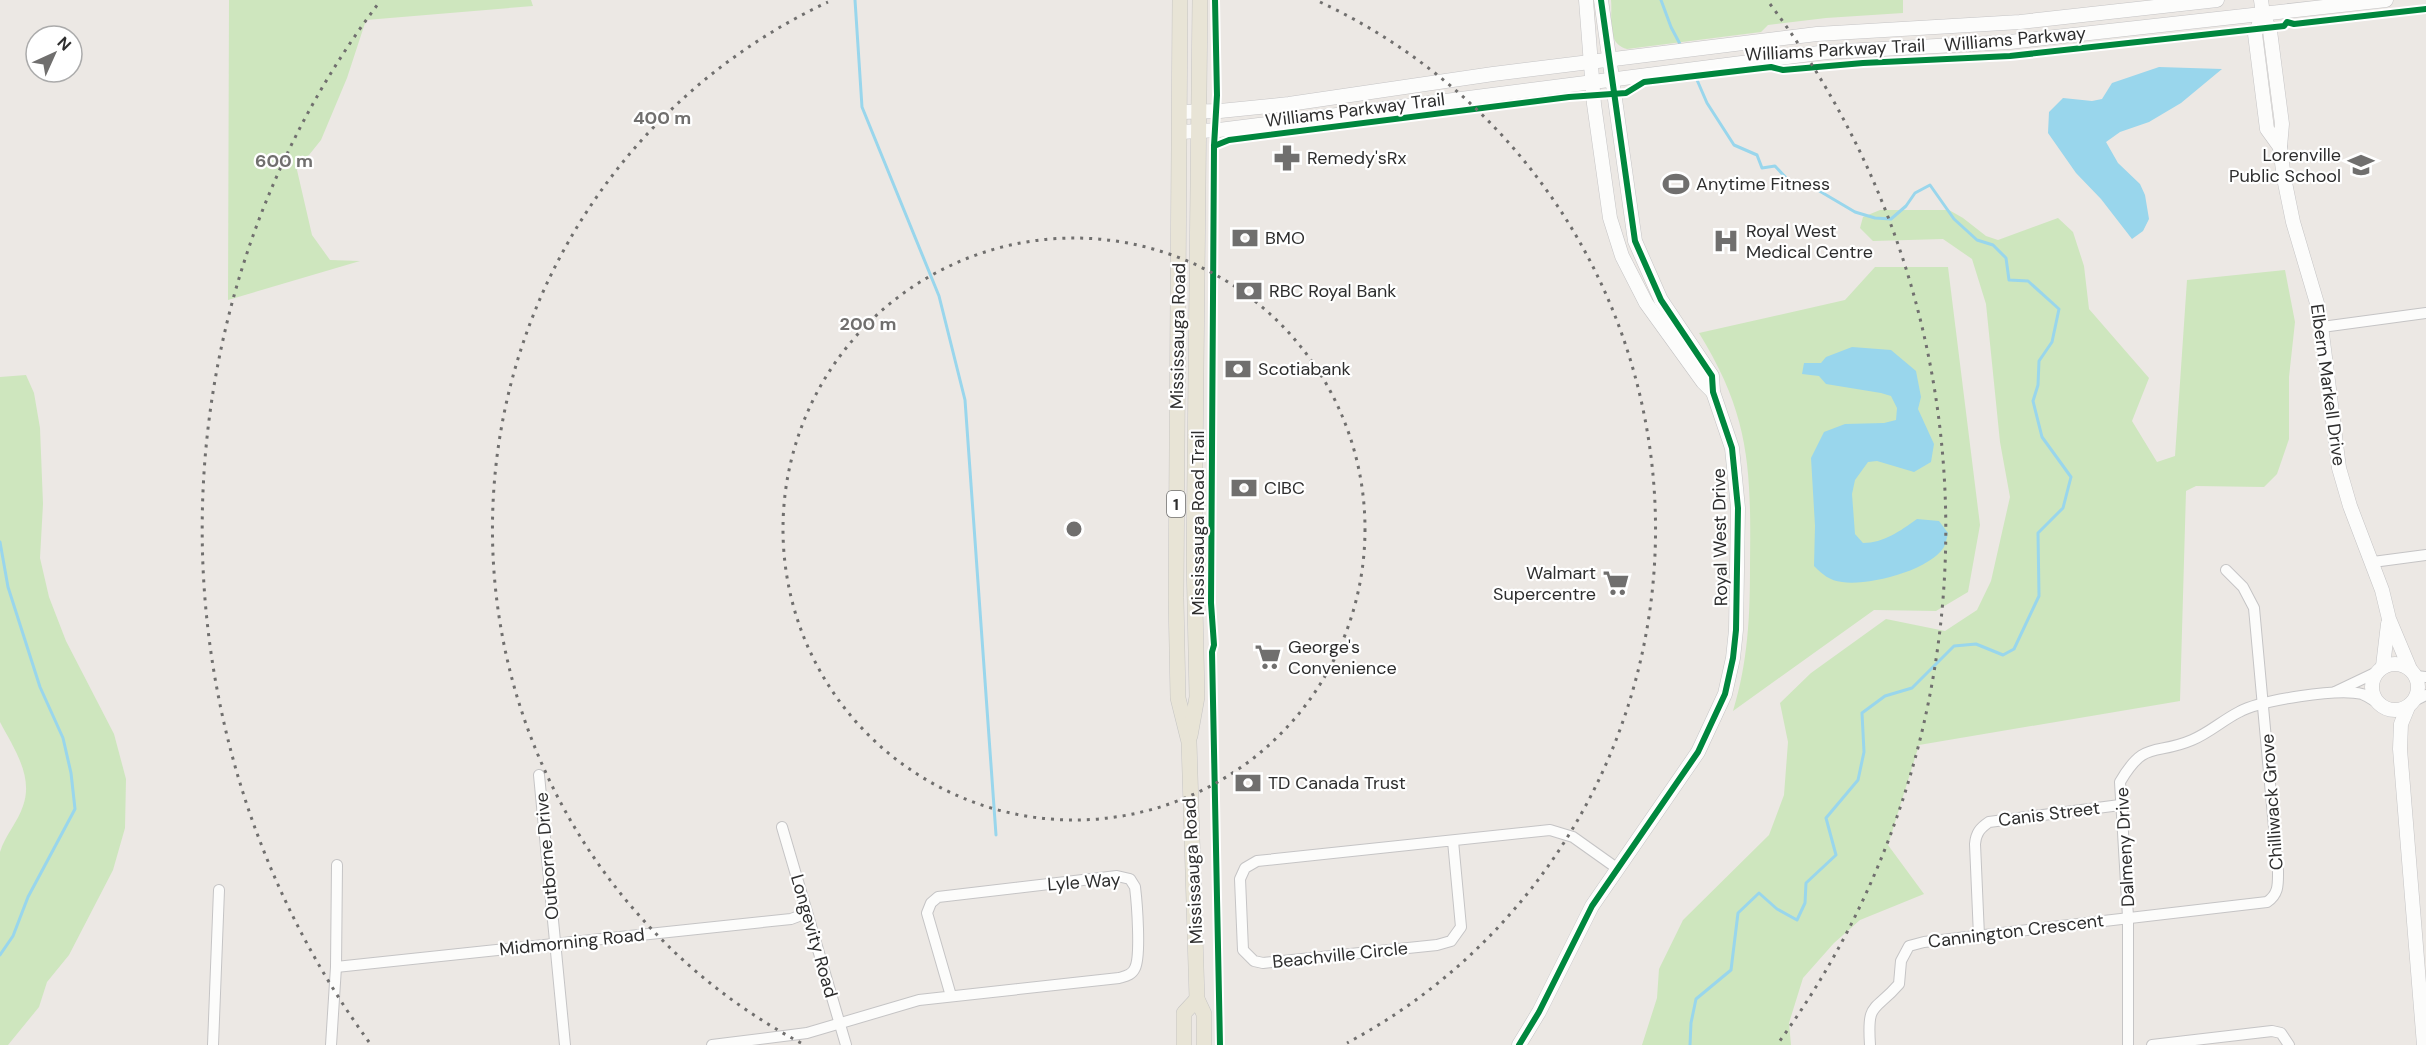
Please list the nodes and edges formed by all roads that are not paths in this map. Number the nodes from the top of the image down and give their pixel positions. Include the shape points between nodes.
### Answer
1 (1180, 0) edge
2 (1200, 0) edge
3 (1586, 0) edge
4 (1600, 0) edge
5 (2217, 0) edge
6 (2386, 0) edge
7 (2262, 7) edge
8 (1608, 60) junction
9 (1592, 62) junction
10 (1612, 78) junction
11 (1593, 81) junction
12 (1199, 111) junction
13 (1180, 112) junction
14 (1198, 131) junction
15 (1179, 132) junction
16 (2426, 313) edge
17 (2322, 327) junction
18 (1713, 392) junction
19 (2426, 555) edge
20 (2373, 562) junction
21 (2226, 570) dead end
22 (2389, 619) junction
23 (2380, 669) junction
24 (2417, 674) edge
25 (2335, 692) junction
26 (2416, 701) edge
27 (2264, 703) junction
28 (2381, 706) junction
29 (1188, 742) junction
30 (2400, 749) junction
31 (539, 775) dead end
32 (2120, 805) junction
33 (782, 827) dead end
34 (1453, 841) junction
35 (337, 866) dead end
36 (1618, 869) junction
37 (219, 890) dead end
38 (807, 913) junction
39 (2128, 917) junction
40 (1979, 936) junction
41 (555, 944) junction
42 (2422, 963) edge
43 (336, 968) junction
44 (951, 996) junction
45 (1197, 999) junction
46 (1539, 1012) junction
47 (840, 1023) junction
48 (213, 1045) edge
49 (332, 1045) edge
50 (565, 1045) edge
51 (712, 1045) edge
52 (846, 1045) edge
53 (1184, 1045) edge
54 (1204, 1045) edge
55 (1519, 1045) edge
56 (1529, 1045) edge
57 (1870, 1045) edge
58 (2128, 1045) edge
59 (2152, 1045) edge
60 (2289, 1045) edge
61 (2424, 1045) edge

1 - 13 main road, Mississauga Road / 1
2 - 12 main road, Mississauga Road / 1
3 - 9 street, Royal West Drive
4 - 8 street, Royal West Drive
5 - 8 street, Williams Parkway via 2020,22 1817,34
6 - 7 street, Williams Parkway
7 - 10 street, Williams Parkway via 2010,42 1827,52
7 - 17 street, Elbern Markell Drive via 2272,43 2288,203 2314,286
8 - 9 street, Williams Parkway
8 - 10 street, Royal West Drive
9 - 11 street, Royal West Drive
9 - 12 street, Williams Parkway via 1288,104
10 - 11 street, Williams Parkway
10 - 18 street, Royal West Drive via 1638,253 1661,300 1705,363 1712,376
11 - 14 street, Williams Parkway
11 - 18 street, Royal West Drive via 1607,204 1622,256 1646,303
12 - 13 street, Williams Parkway
12 - 14 main road, Mississauga Road / 1
13 - 15 main road, Mississauga Road / 1
14 - 15 street, Williams Parkway
14 - 29 main road, Mississauga Road / 1 via 1194,547 1197,698
15 - 29 main road, Mississauga Road / 1 via 1176,598 1178,698
16 - 17 street
17 - 20 street, Elbern Markell Drive via 2339,468
18 - 36 street, Royal West Drive via 1732,448 1737,485 1733,658 1725,694 1698,752
19 - 20 street
20 - 22 street, Elbern Markell Drive
21 - 27 street via 2243,587 2254,608
22 - 23 street, Elbern Markell Drive
22 - 24 street, Elbern Markell Drive
23 - 24 street via 2395,663
23 - 25 street, Dalmeny Drive
23 - 28 street via 2371,687
24 - 26 street
25 - 27 street, Dalmeny Drive
25 - 28 street, Dalmeny Drive via 2361,694
26 - 28 street via 2392,710
26 - 30 street via 2401,724
27 - 32 street, Dalmeny Drive via 2240,711 2191,741 2142,754 2120,782
27 - 39 street, Chilliwack Grove via 2278,871 2274,897 2267,902
28 - 30 street
29 - 45 main road, Mississauga Road / 1
30 - 42 street
31 - 41 street, Outborne Drive
32 - 39 street, Dalmeny Drive
32 - 40 street, Canis Street via 1989,822 1980,828 1975,844
33 - 38 street, Longevity Road
34 - 34 street, Beachville Circle via 1250,863 1240,879 1243,950 1254,961 1263,963 1451,941 1461,927
34 - 36 street, Beachville Circle via 1557,831 1573,837
35 - 43 street
36 - 46 street, Royal West Drive via 1583,922
37 - 48 street
38 - 41 street, Midmorning Road via 791,919
38 - 47 street, Longevity Road
39 - 40 street, Cannington Crescent
39 - 58 street, Dalmeny Drive
40 - 57 street, Cannington Crescent via 1909,946 1901,961 1899,984 1875,1005 1869,1018
41 - 43 street, Midmorning Road
41 - 50 street, Outborne Drive
42 - 61 street
43 - 49 street
44 - 44 street, Lyle Way via 1119,978 1132,973 1137,959 1135,887 1130,879 1117,876 938,897 927,913
44 - 47 street, Lyle Way via 919,1000
45 - 53 main road, Mississauga Road / 1 via 1184,1013
45 - 54 main road, Mississauga Road / 1 via 1204,1014
46 - 55 street, Royal West Drive
46 - 56 street, Royal West Drive
47 - 51 street, Lyle Way via 796,1035
47 - 52 street, Longevity Road
59 - 60 street via 2272,1031 2281,1033

